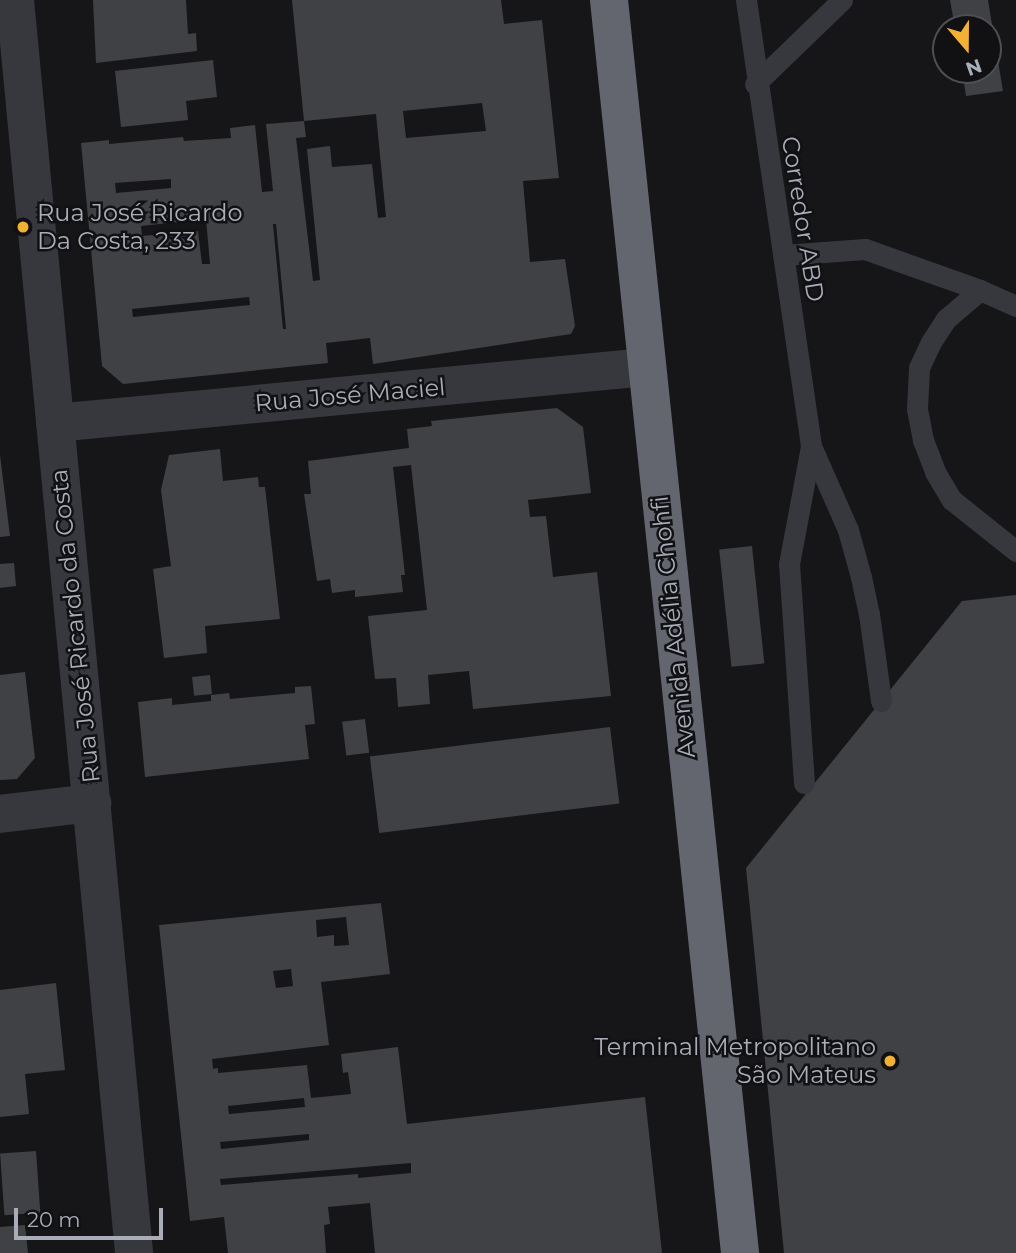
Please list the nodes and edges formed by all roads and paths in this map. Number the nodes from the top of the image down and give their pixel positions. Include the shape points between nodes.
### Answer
1 (15, 0) edge
2 (609, 0) edge
3 (746, 0) edge
4 (839, 2) edge
5 (755, 84) junction
6 (783, 255) junction
7 (980, 290) junction
8 (1016, 306) edge
9 (646, 367) junction
10 (55, 423) junction
11 (811, 446) junction
12 (1016, 551) edge
13 (881, 701) dead end
14 (804, 783) dead end
15 (92, 803) junction
16 (0, 814) edge
17 (134, 1253) edge
18 (740, 1253) edge

1 - 10 street, Rua José Ricardo da Costa
2 - 9 highway, Avenida Adélia Chohfi
3 - 5 lane, Corredor ABD
4 - 5 lane
5 - 6 lane, Corredor ABD
6 - 7 lane via 865,249
6 - 11 lane, Corredor ABD
7 - 8 lane
7 - 12 lane via 946,319 931,342 919,368 917,409 935,472 952,500
9 - 10 street, Rua José Maciel
9 - 18 highway, Avenida Adélia Chohfi
10 - 15 street, Rua José Ricardo da Costa
11 - 13 lane, Corredor ABD via 848,530 858,565
11 - 14 lane, Corredor ABD via 789,565
15 - 16 street
15 - 17 street, Rua José Ricardo da Costa

